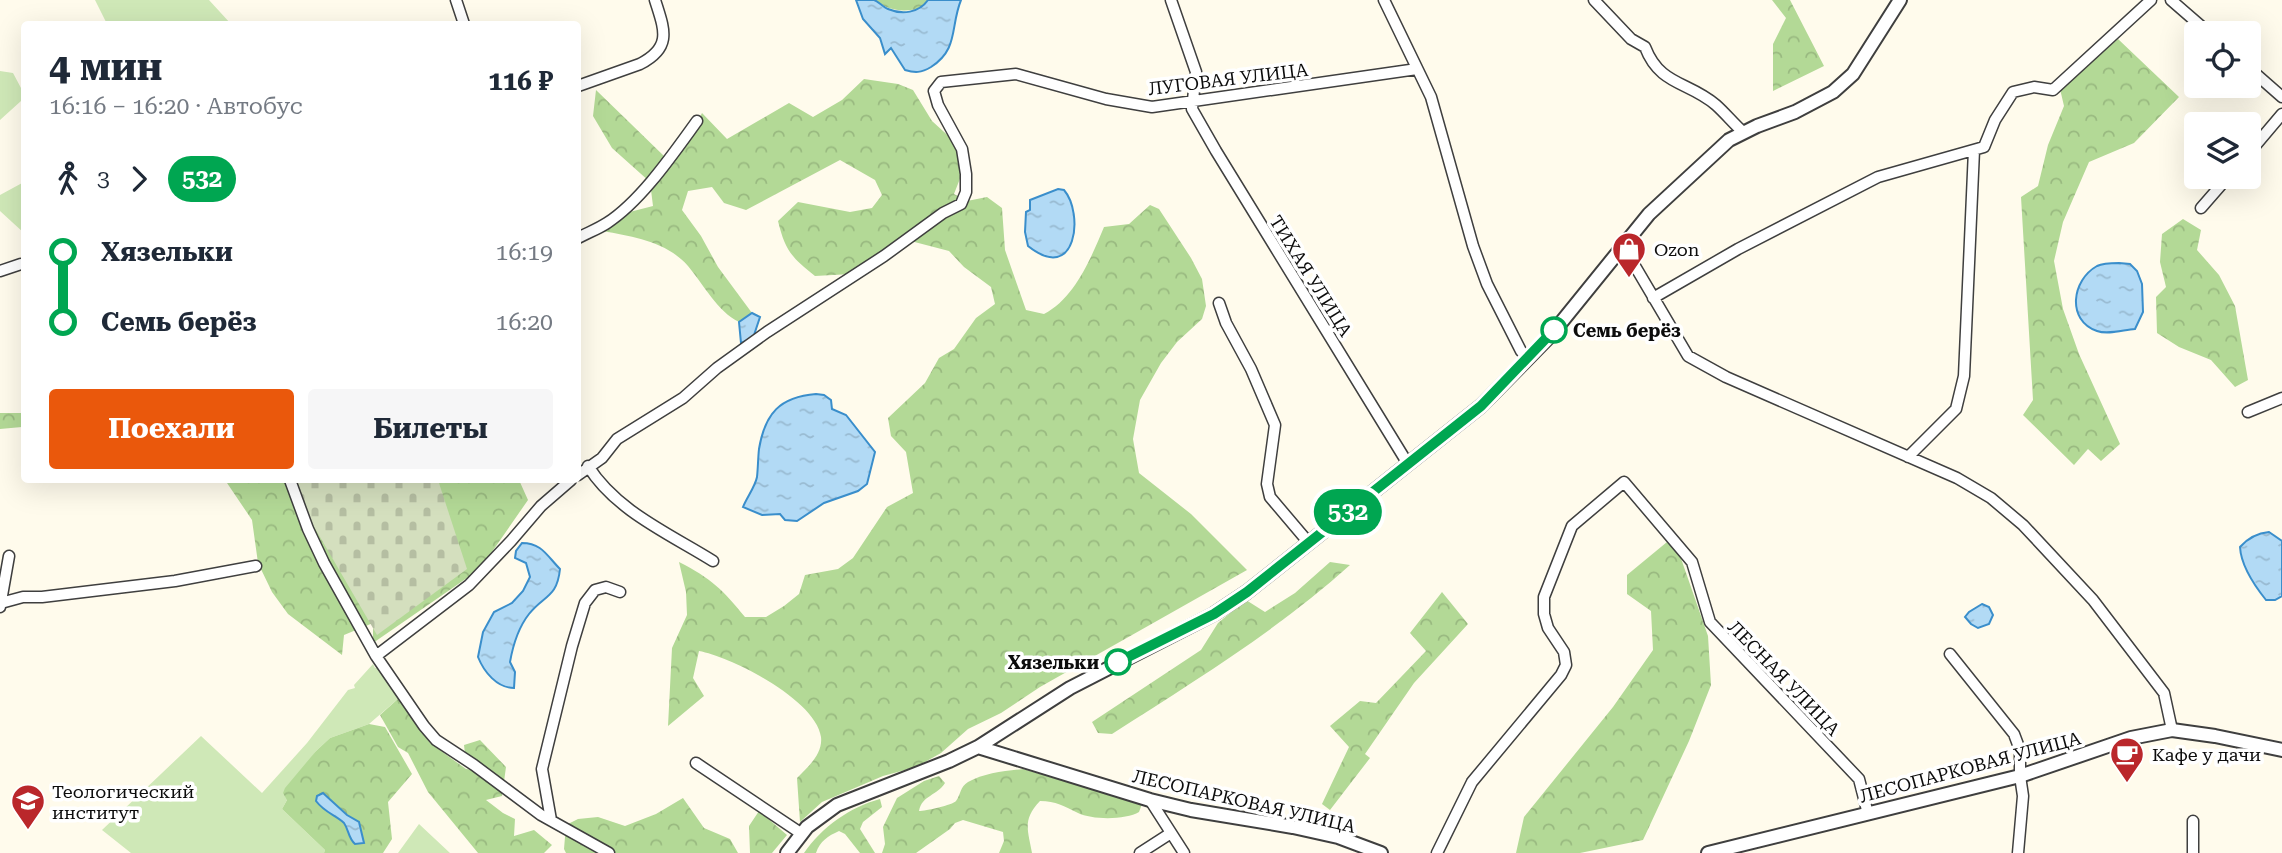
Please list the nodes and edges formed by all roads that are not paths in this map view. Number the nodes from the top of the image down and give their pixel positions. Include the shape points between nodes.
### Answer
1 (456, 0) edge
2 (655, 0) edge
3 (1171, 0) edge
4 (1384, 0) edge
5 (1594, 0) edge
6 (1900, 0) edge
7 (2151, 0) edge
8 (2171, 0) edge
9 (463, 21) edge
10 (2195, 21) edge
11 (1417, 68) junction
12 (2261, 79) edge
13 (581, 85) edge
14 (2282, 97) edge
15 (1193, 102) junction
16 (2282, 114) edge
17 (697, 121) dead end
18 (1743, 132) junction
19 (2261, 139) edge
20 (1974, 150) junction
21 (2218, 189) edge
22 (2201, 208) dead end
23 (581, 236) edge
24 (1621, 248) junction
25 (21, 264) dead end
26 (0, 271) edge
27 (1653, 298) junction
28 (1219, 303) dead end
29 (1532, 354) junction
30 (2282, 398) edge
31 (2248, 412) dead end
32 (1908, 457) junction
33 (1408, 464) junction
34 (588, 466) junction
35 (581, 472) edge
36 (291, 483) edge
37 (568, 483) edge
38 (1309, 542) junction
39 (9, 556) dead end
40 (713, 561) dead end
41 (256, 566) dead end
42 (620, 592) dead end
43 (0, 605) edge
44 (1950, 654) dead end
45 (376, 656) junction
46 (2172, 730) junction
47 (978, 747) junction
48 (2282, 750) edge
49 (696, 763) dead end
50 (2020, 776) junction
51 (1150, 800) junction
52 (1868, 814) junction
53 (551, 820) junction
54 (2193, 821) dead end
55 (1171, 833) junction
56 (802, 834) junction
57 (609, 853) edge
58 (787, 853) edge
59 (1140, 853) edge
60 (1184, 853) edge
61 (1381, 853) edge
62 (1437, 853) edge
63 (1708, 853) edge
64 (2018, 853) edge
65 (2193, 853) edge

1 - 9 street
2 - 13 street via 664,28 660,48 640,64
3 - 15 street via 1196,72
4 - 11 street
5 - 18 street via 1631,39 1645,47 1664,75 1715,104
6 - 18 street via 1853,74 1833,92
7 - 20 street via 2053,90 2034,87 2013,92 1984,147
8 - 10 street
11 - 15 street, ЛУГОВАЯ УЛИЦА
11 - 29 street via 1431,97 1487,284 1521,351
12 - 14 street
15 - 33 street, ТИХАЯ УЛИЦА via 1192,109 1216,151
15 - 34 street, ЛУГОВАЯ УЛИЦА via 1152,107 1016,74 941,82 933,91 962,149 966,192 961,204 767,331 677,402 617,439 602,458
16 - 19 street
17 - 23 street via 618,214
18 - 24 street via 1675,188
20 - 27 street via 1878,177
20 - 32 street via 1964,376 1956,409
21 - 22 street
24 - 27 street
24 - 29 street
25 - 26 street
27 - 32 street via 1688,356
28 - 38 street via 1275,425 1266,484 1270,497
29 - 33 street via 1481,406
30 - 31 street
32 - 46 street via 1991,498 2023,525 2093,600 2164,693
33 - 38 street
34 - 35 street
34 - 40 street via 629,510
36 - 45 street via 324,563
37 - 45 street via 469,585
38 - 47 street via 1214,614 1070,688
39 - 43 street
41 - 43 street via 175,581 23,597
42 - 53 street via 606,587 595,590 585,603 542,769
44 - 50 street via 2014,734 2020,750
45 - 53 street via 436,740
46 - 48 street, ЛЕСОПАРКОВАЯ УЛИЦА
46 - 50 street, ЛЕСОПАРКОВАЯ УЛИЦА via 2131,738
47 - 51 street, ЛЕСОПАРКОВАЯ УЛИЦА
47 - 56 street via 837,805
49 - 56 street
50 - 52 street, ЛЕСОПАРКОВАЯ УЛИЦА
50 - 64 street via 2023,796
51 - 55 street
51 - 61 street, ЛЕСОПАРКОВАЯ УЛИЦА via 1328,835
52 - 62 street, ЛЕСНАЯ УЛИЦА via 1859,779 1710,622 1692,562 1624,482 1572,526 1544,597 1548,628 1564,652 1566,665 1561,675 1472,782
52 - 63 street, ЛЕСОПАРКОВАЯ УЛИЦА
53 - 57 street
54 - 65 street
55 - 59 street
55 - 60 street
56 - 58 street

